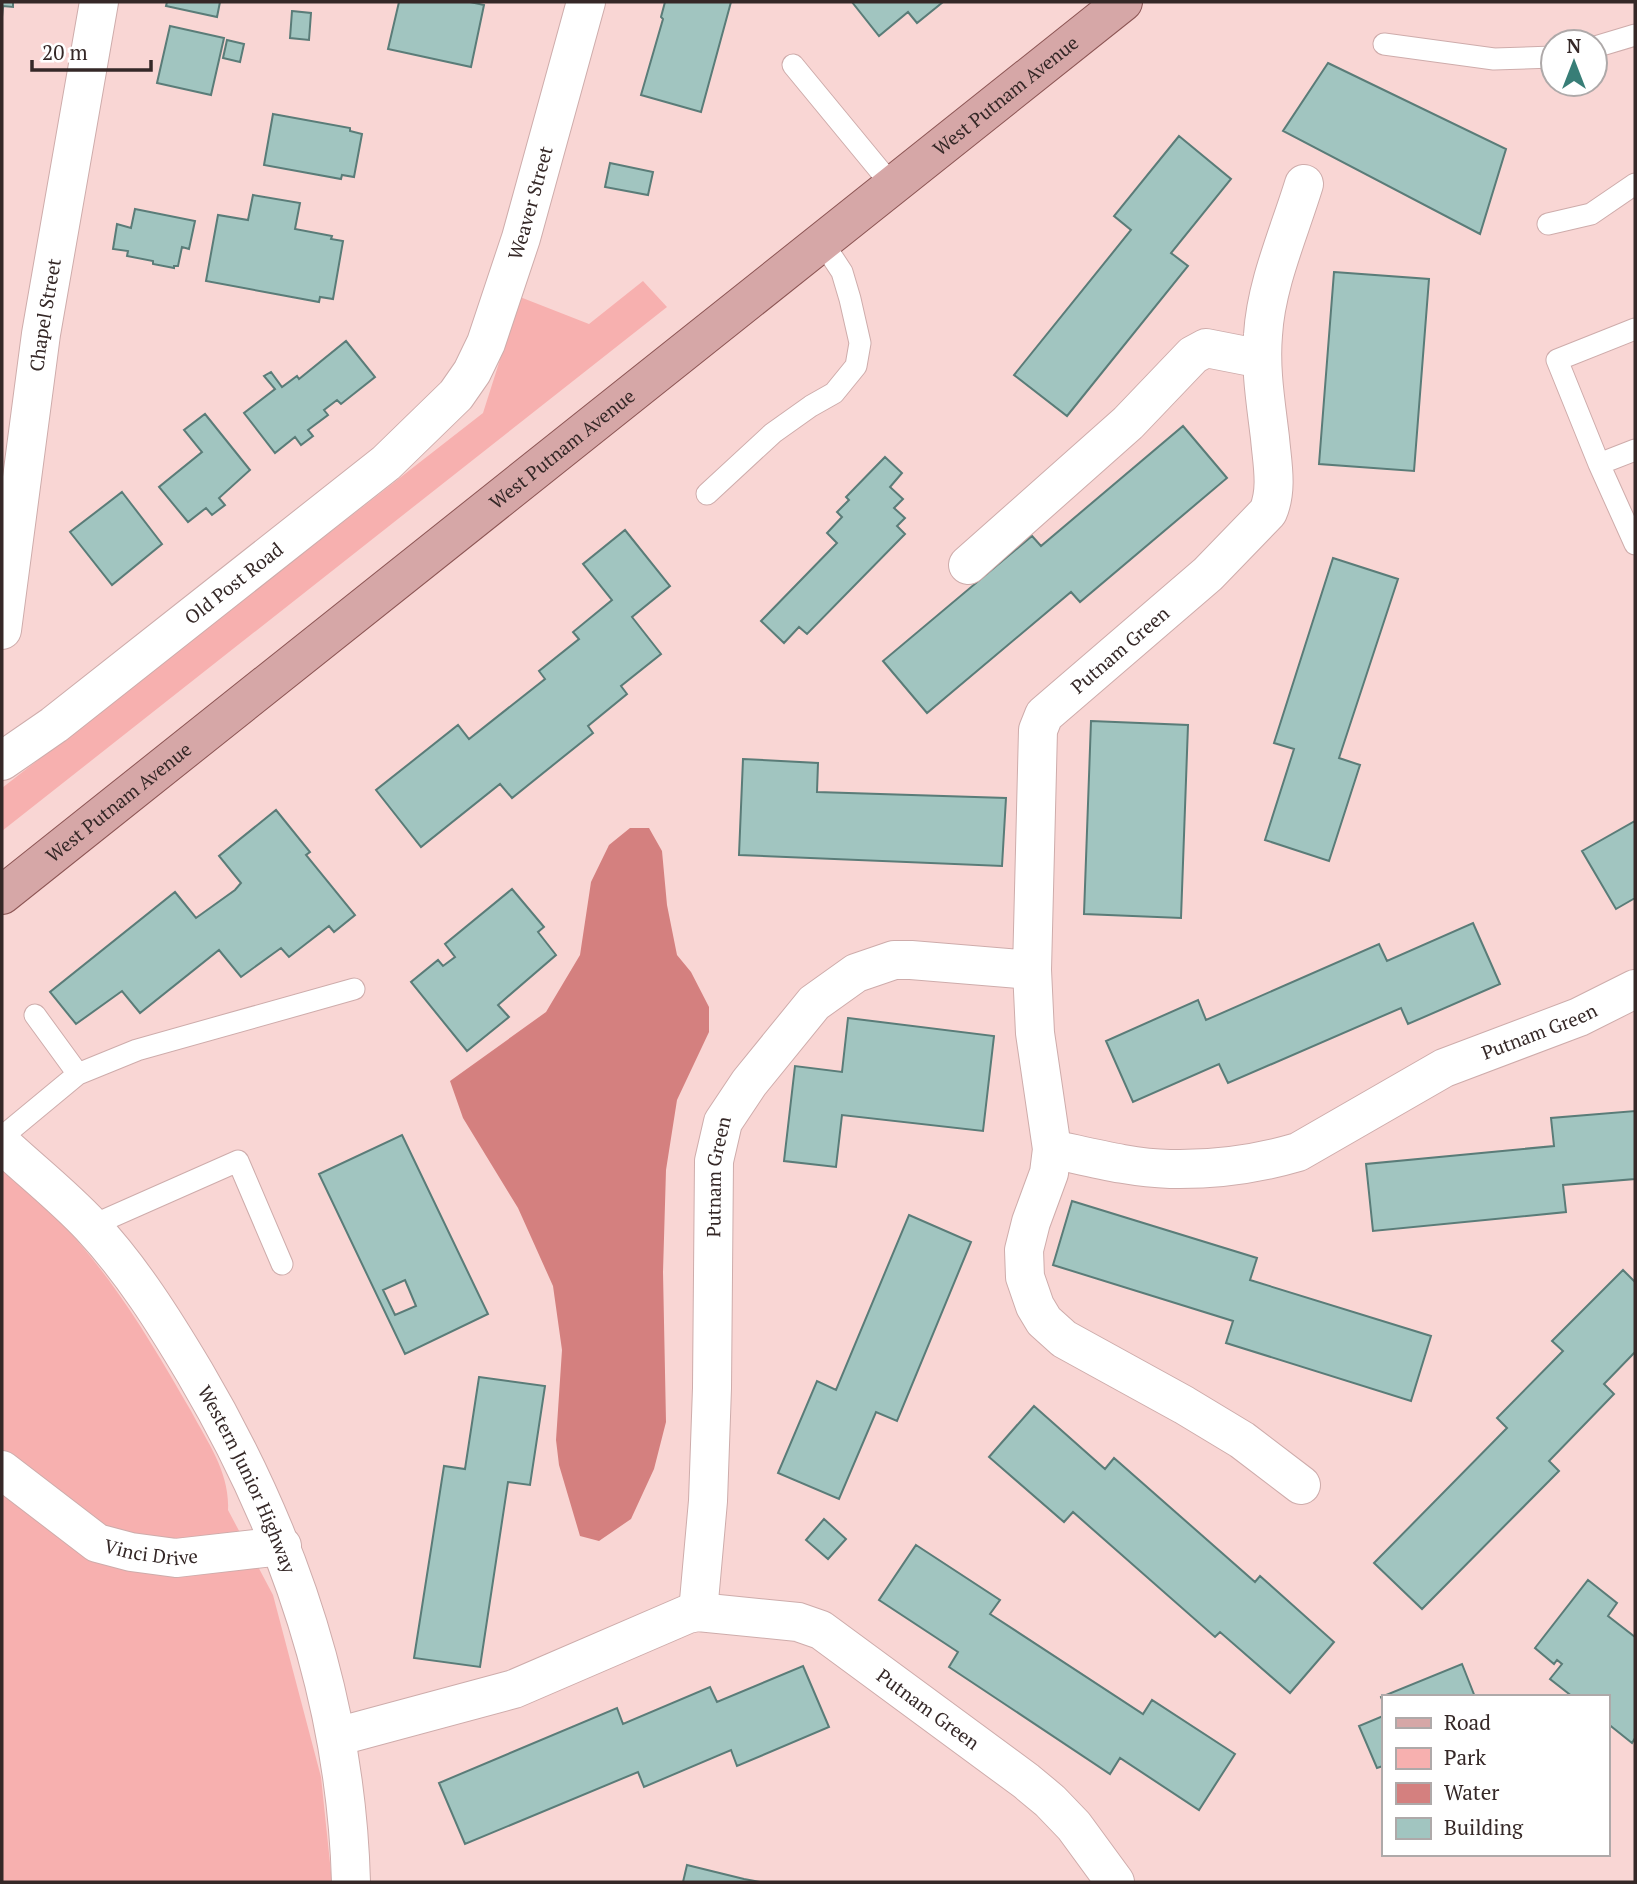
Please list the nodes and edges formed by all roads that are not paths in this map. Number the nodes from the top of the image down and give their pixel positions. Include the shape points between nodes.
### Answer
1 (99, 2) edge
2 (586, 2) edge
3 (1123, 2) edge
4 (1635, 35) edge
5 (1609, 43) edge
6 (1384, 44) dead end
7 (1539, 57) edge
8 (793, 65) dead end
9 (891, 184) junction
10 (1304, 184) dead end
11 (1635, 184) edge
12 (1548, 224) dead end
13 (821, 240) junction
14 (1635, 329) edge
15 (1262, 359) junction
16 (456, 395) joint
17 (1635, 450) edge
18 (1599, 464) junction
19 (707, 495) dead end
20 (1635, 544) edge
21 (968, 565) dead end
22 (2, 630) edge
23 (3, 753) edge
24 (2, 895) edge
25 (1032, 970) junction
26 (354, 989) dead end
27 (1633, 995) edge
28 (35, 1015) dead end
29 (78, 1074) junction
30 (2, 1137) edge
31 (2, 1144) edge
32 (1052, 1149) junction
33 (91, 1226) junction
34 (282, 1264) dead end
35 (2, 1470) edge
36 (1301, 1485) dead end
37 (282, 1546) junction
38 (698, 1612) junction
39 (336, 1737) junction
40 (351, 1882) edge
41 (1115, 1882) edge

1 - 22 street, Chapel Street via 41,334
2 - 16 street, Weaver Street via 521,238 485,343
3 - 9 main road, West Putnam Avenue
4 - 5 lane
6 - 7 lane via 1494,59
8 - 9 lane
9 - 13 main road, West Putnam Avenue
10 - 15 street, Putnam Green via 1267,306
11 - 12 lane via 1591,215
13 - 19 lane via 842,272 850,299 860,343 856,366 835,393 773,433
13 - 24 main road, West Putnam Avenue
14 - 18 lane via 1557,360
15 - 21 street via 1206,348 1193,355 1128,424
15 - 25 street, Putnam Green via 1274,475 1268,512 1208,574 1060,699 1040,723
16 - 23 street, Old Post Road via 376,471 75,709
17 - 18 lane
18 - 20 lane
25 - 32 street, Putnam Green via 1035,1033
25 - 38 street, Putnam Green via 894,960 856,973 814,1003 723,1122 713,1161 712,1388
26 - 29 lane via 136,1050
27 - 32 street, Putnam Green via 1444,1068 1282,1157 1168,1170
28 - 29 lane
29 - 30 lane
31 - 33 street, Western Junior Highway
32 - 36 street, Putnam Green via 1023,1264 1029,1293 1044,1321 1065,1339 1242,1440
33 - 34 lane via 238,1161
33 - 37 street, Western Junior Highway via 158,1310 226,1426
35 - 37 street, Vinci Drive via 97,1543 108,1546 176,1558
37 - 39 street, Western Junior Highway via 307,1616
38 - 39 street, Putnam Green via 664,1622 498,1695
38 - 41 street, Putnam Green via 798,1622 821,1630 1042,1794 1074,1826
39 - 40 street, Western Junior Highway

